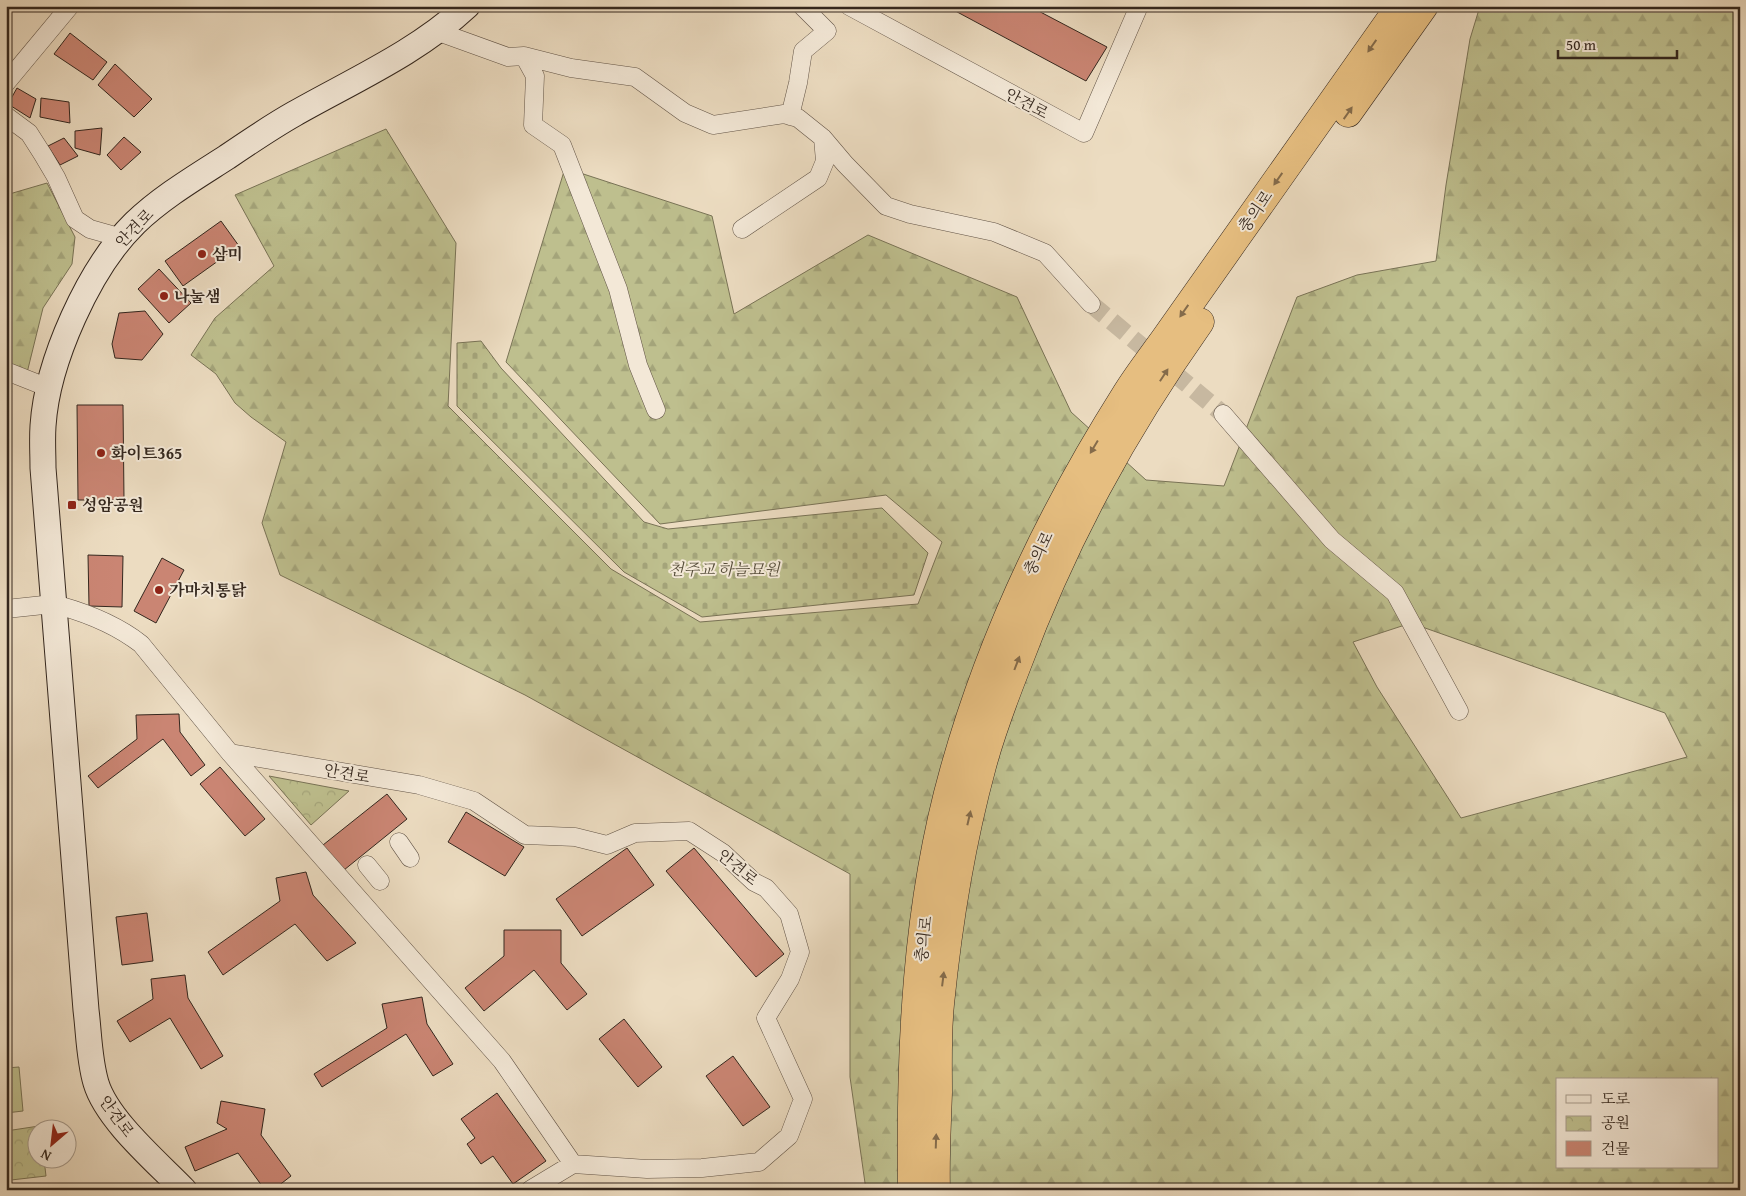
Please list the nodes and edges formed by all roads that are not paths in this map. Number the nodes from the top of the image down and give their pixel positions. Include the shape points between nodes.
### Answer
1 (70, 6) edge
2 (467, 6) edge
3 (802, 6) edge
4 (849, 6) edge
5 (1139, 6) edge
6 (1400, 6) edge
7 (1424, 6) edge
8 (436, 31) junction
9 (524, 56) junction
10 (6, 83) edge
11 (6, 116) edge
12 (790, 116) junction
13 (823, 138) junction
14 (742, 229) dead end
15 (122, 238) junction
16 (1091, 304) tunnel mouth
17 (6, 371) edge
18 (49, 388) junction
19 (656, 410) dead end
20 (1223, 414) tunnel mouth
21 (54, 604) junction
22 (6, 609) edge
23 (1459, 711) dead end
24 (230, 753) junction
25 (398, 842) dead end
26 (410, 858) dead end
27 (367, 865) dead end
28 (380, 881) dead end
29 (573, 1164) junction
30 (556, 1183) edge
31 (184, 1190) edge
32 (530, 1190) edge
33 (912, 1190) edge
34 (936, 1190) edge

1 - 10 street
2 - 8 main road, 안견로
3 - 12 street via 827,30 803,51
4 - 5 street, 안견로 via 1084,133
6 -> 33 highway, 충의로 via 1127,392 1079,472 1004,628 967,728 934,857 917,998
34 -> 7 highway, 충의로 via 940,1006 955,896 982,764 1029,633 1078,522 1137,416 1238,267
8 - 9 street via 508,57
8 - 15 main road, 안견로 via 375,70 294,114 204,172 154,207
9 - 12 street via 571,68 635,77 686,113 713,125 784,114
9 - 19 street via 535,76 533,125 562,145 618,290 638,365
11 - 15 street via 28,133 44,155 75,219 90,229
12 - 13 street via 798,118
13 - 14 street via 825,161 818,178
13 - 16 street via 886,206 994,232 1045,253
15 - 18 main road, 안견로 via 95,277 76,313
17 - 18 street
18 - 21 main road, 안견로 via 42,448
20 - 23 street via 1332,540 1395,593
21 - 22 street
21 - 24 street via 106,623 141,644
21 - 31 main road, 안견로 via 86,1010 96,1084 108,1107 134,1139
24 - 29 street via 502,1061
24 - 29 street, 안견로 via 419,785 474,801 525,835 575,837 607,845 635,833 689,831 723,853 754,882 766,888 789,914 800,952 790,979 766,1018 803,1099 789,1136 759,1162 702,1168
25 - 26 street
27 - 28 street
29 - 30 street
30 - 32 street

